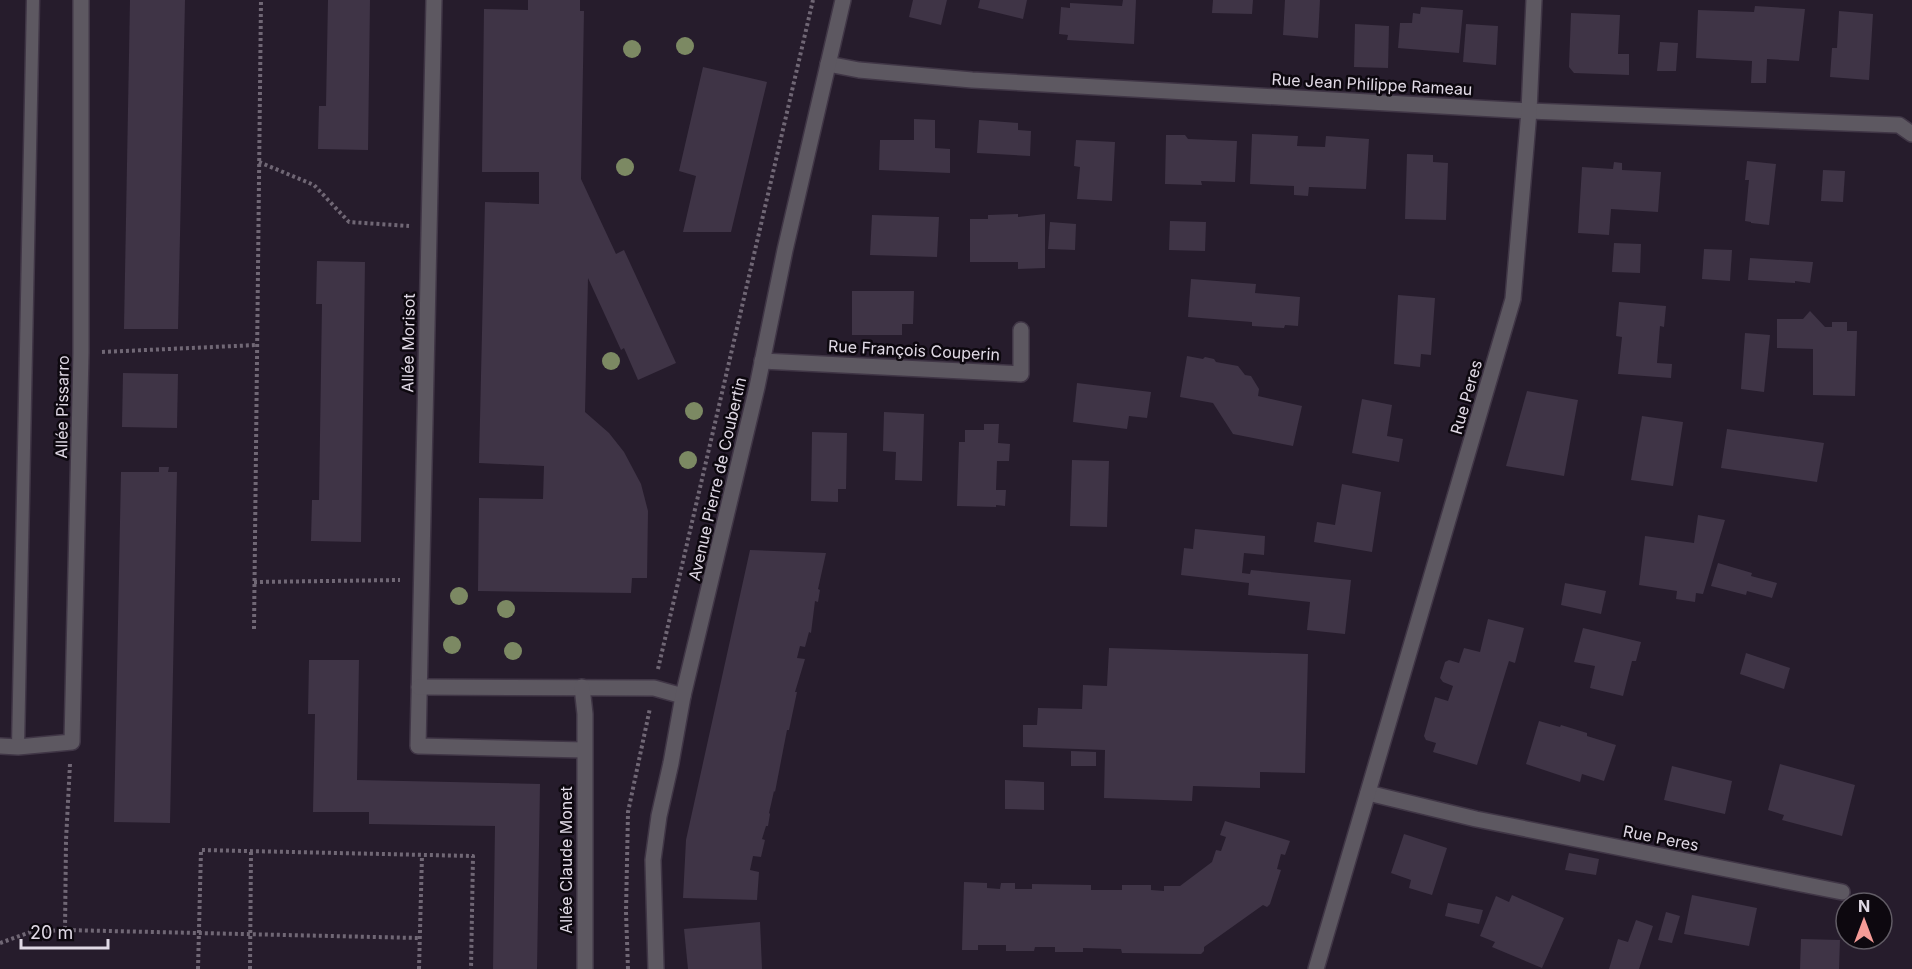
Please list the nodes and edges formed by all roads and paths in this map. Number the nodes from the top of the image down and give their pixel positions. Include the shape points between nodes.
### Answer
1 (33, 0) edge
2 (81, 0) edge
3 (261, 0) edge
4 (434, 0) edge
5 (813, 0) edge
6 (843, 0) edge
7 (1534, 0) edge
8 (828, 64) junction
9 (1529, 111) junction
10 (1912, 134) edge
11 (259, 162) junction
12 (429, 227) junction
13 (1021, 330) dead end
14 (257, 345) junction
15 (81, 353) junction
16 (762, 361) junction
17 (420, 580) junction
18 (254, 582) junction
19 (254, 629) dead end
20 (419, 687) junction
21 (582, 687) junction
22 (654, 688) junction
23 (683, 696) junction
24 (72, 742) junction
25 (0, 746) edge
26 (18, 747) junction
27 (584, 750) junction
28 (1368, 793) junction
29 (251, 851) junction
30 (422, 855) junction
31 (1837, 891) edge
32 (65, 930) junction
33 (199, 934) junction
34 (250, 935) junction
35 (420, 938) junction
36 (0, 943) edge
37 (198, 969) edge
38 (250, 969) edge
39 (419, 969) edge
40 (471, 969) edge
41 (585, 969) edge
42 (628, 969) edge
43 (656, 969) edge
44 (1316, 969) edge

1 - 26 lane
2 - 15 street, Allée Pissarro
3 - 11 path
4 - 12 street, Allée Morisot
5 - 22 path
6 - 8 street, Avenue Pierre de Coubertin
7 - 9 street, Rue Peres
8 - 9 street, Rue Jean Philippe Rameau via 972,80
8 - 16 street, Avenue Pierre de Coubertin
9 - 10 street, Rue Jean Philippe Rameau via 1899,125
9 - 28 street, Rue Peres via 1513,299
11 - 12 path via 314,185 349,222
11 - 14 path
12 - 17 street, Allée Morisot
13 - 16 street, Rue François Couperin via 1021,374
14 - 15 path
14 - 18 path
15 - 24 street, Allée Pissarro
16 - 23 street, Avenue Pierre de Coubertin
17 - 18 path
17 - 20 street, Allée Morisot
18 - 19 path
20 - 21 street
20 - 27 street, Allée Morisot via 418,746
21 - 22 street
21 - 27 street, Allée Claude Monet
22 - 23 street
22 - 42 path via 628,812
23 - 43 street, Avenue Pierre de Coubertin via 653,860
24 - 26 street
24 - 32 path
25 - 26 street
27 - 41 street, Allée Claude Monet
28 - 31 street, Rue Peres via 1498,824
28 - 44 street, Rue Peres
29 - 30 path
29 - 33 path via 201,850
29 - 34 path
30 - 35 path
30 - 40 path via 473,856
32 - 33 path
32 - 36 path via 31,932
33 - 34 path
33 - 37 path
34 - 35 path
34 - 38 path
35 - 39 path

